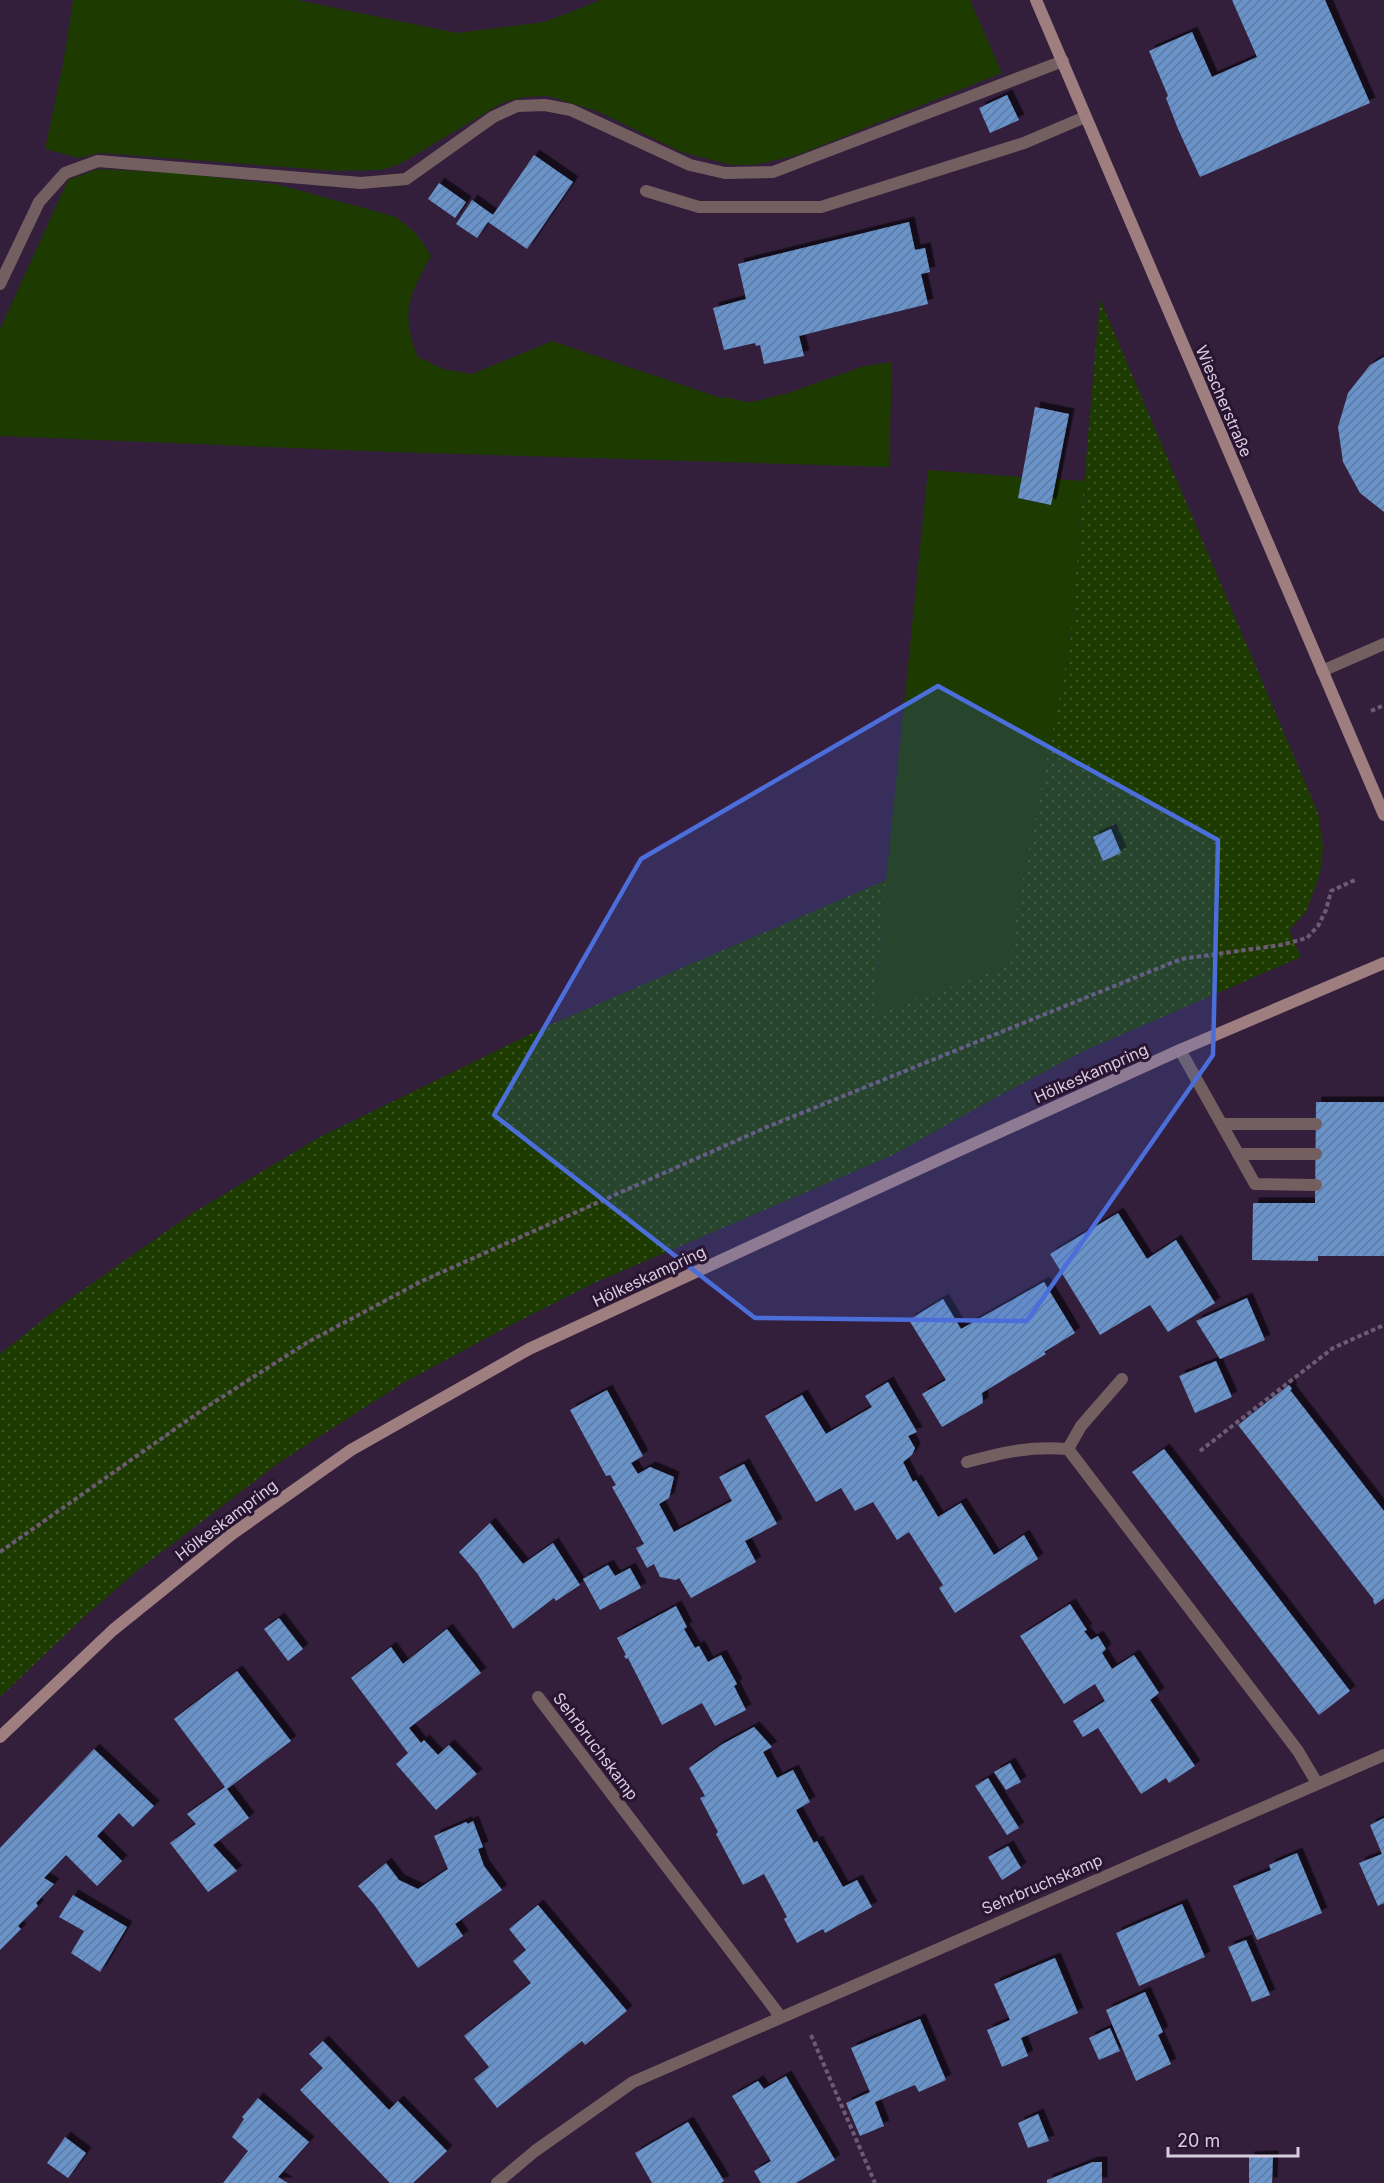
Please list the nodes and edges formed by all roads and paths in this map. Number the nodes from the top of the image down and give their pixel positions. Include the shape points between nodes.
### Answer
1 (1036, 0) edge
2 (1063, 61) junction
3 (1085, 117) junction
4 (646, 191) dead end
5 (0, 284) edge
6 (1384, 644) edge
7 (1322, 671) junction
8 (1384, 815) edge
9 (1355, 880) dead end
10 (1384, 963) edge
11 (1180, 1050) junction
12 (1222, 1124) junction
13 (1316, 1124) dead end
14 (1238, 1154) junction
15 (1316, 1154) dead end
16 (1316, 1185) dead end
17 (1384, 1325) edge
18 (1122, 1379) dead end
19 (1068, 1449) junction
20 (1200, 1451) dead end
21 (967, 1462) dead end
22 (0, 1552) edge
23 (538, 1697) dead end
24 (0, 1737) edge
25 (1384, 1755) edge
26 (1317, 1783) junction
27 (799, 2008) junction
28 (780, 2016) junction
29 (497, 2183) edge
30 (875, 2183) edge

1 - 2 main road, Wiescherstraße
2 - 3 main road, Wiescherstraße
2 - 5 street via 773,172 725,173 690,165 571,110 545,105 517,106 493,117 406,179 360,183 98,161 65,173 39,202
3 - 4 street via 1024,143 821,207 699,207
3 - 7 main road, Wiescherstraße
6 - 7 street
7 - 8 main road, Wiescherstraße
9 - 22 path via 1331,891 1318,926 1307,938 1181,958 767,1127 422,1281 308,1342 214,1402
10 - 11 main road, Hölkeskampring
11 - 12 street
11 - 24 main road, Hölkeskampring via 529,1349 351,1450 232,1534 122,1623
12 - 13 street
12 - 14 street
14 - 15 street
14 - 16 street via 1255,1184
17 - 20 path via 1333,1348
18 - 19 street via 1081,1426
19 - 21 street via 1014,1450
19 - 26 street via 1298,1751
23 - 28 street, Sehrbruchskamp
25 - 26 street, Sehrbruchskamp
26 - 27 street, Sehrbruchskamp
27 - 28 street, Sehrbruchskamp
27 - 30 path
28 - 29 street, Sehrbruchskamp via 633,2082 535,2151

